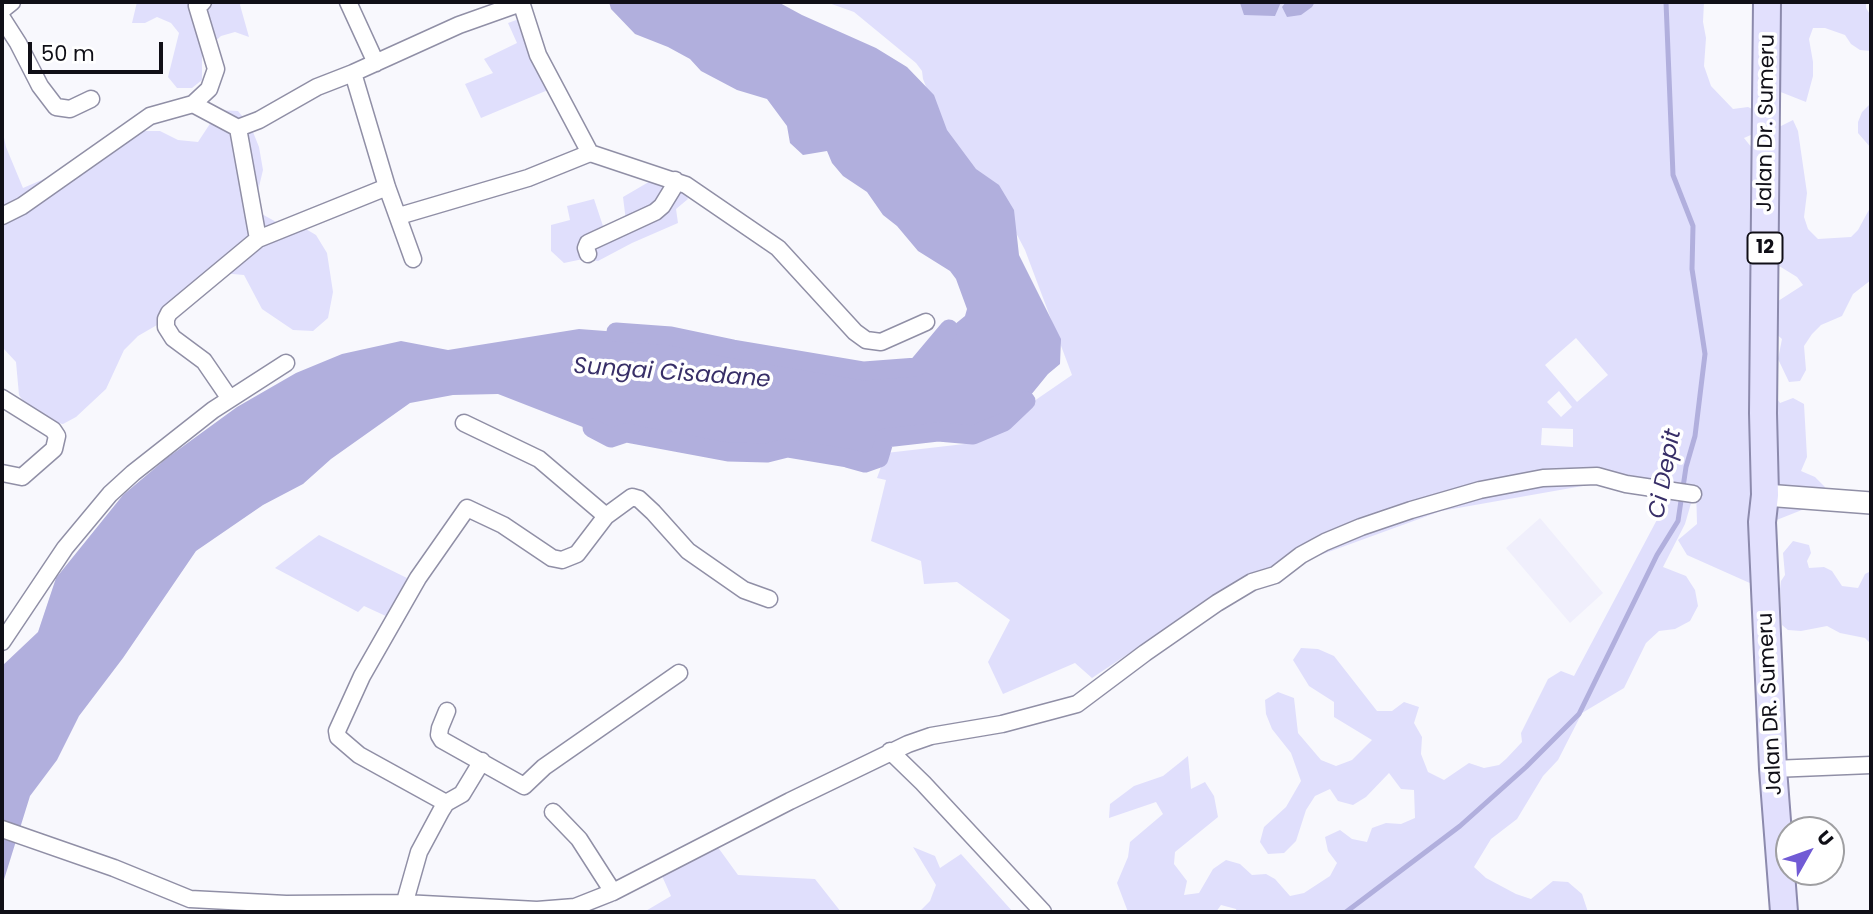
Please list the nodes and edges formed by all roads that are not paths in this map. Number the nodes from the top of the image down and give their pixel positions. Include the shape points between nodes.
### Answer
1 (12, 2) edge
2 (348, 2) edge
3 (1767, 2) edge
4 (197, 3) edge
5 (521, 3) edge
6 (2, 9) edge
7 (2, 18) edge
8 (376, 63) junction
9 (354, 73) junction
10 (91, 99) dead end
11 (193, 104) junction
12 (238, 128) junction
13 (590, 153) junction
14 (675, 180) junction
15 (387, 187) junction
16 (2, 216) edge
17 (399, 216) junction
18 (258, 239) junction
19 (588, 254) dead end
20 (413, 260) dead end
21 (926, 322) dead end
22 (286, 363) dead end
23 (230, 398) junction
24 (6, 401) edge
25 (2, 420) edge
26 (464, 423) dead end
27 (2, 473) edge
28 (1693, 494) dead end
29 (1765, 495) junction
30 (1871, 503) edge
31 (606, 516) junction
32 (769, 599) dead end
33 (2, 642) edge
34 (679, 673) dead end
35 (447, 711) dead end
36 (890, 751) junction
37 (482, 761) junction
38 (1871, 765) edge
39 (1773, 769) junction
40 (446, 803) junction
41 (554, 812) dead end
42 (2, 829) edge
43 (613, 892) junction
44 (187, 906) edge
45 (403, 908) edge
46 (1043, 912) edge
47 (1784, 912) edge

1 - 6 street
2 - 8 street
3 - 29 main road, Jalan Dr. Sumeru / 12
4 - 11 street via 216,69 209,89
5 - 8 street
5 - 13 street via 538,55
7 - 10 street via 56,107 70,109
8 - 9 street
9 - 12 street
9 - 15 street
11 - 12 street
11 - 16 street via 150,116
12 - 18 street
13 - 14 street
13 - 17 street via 528,178
14 - 19 street via 655,212 588,243
14 - 21 street via 784,252 866,340 881,342
15 - 17 street
15 - 18 street
17 - 20 street
18 - 23 street via 166,319 173,338 204,361
22 - 23 street
23 - 33 street via 110,494 65,548
24 - 25 street
24 - 27 street via 53,430 57,443 22,477
26 - 31 street via 538,459
28 - 36 street via 1597,476 1543,478 1410,510 1325,542 1275,575 1252,582 1077,704 931,736
29 - 30 street
29 - 39 main road, Jalan DR. Sumeru / 12 via 1762,522
31 - 32 street via 626,499 639,499 688,551 744,590
31 - 40 street via 577,554 562,560 467,509 418,578 362,676 338,737 359,755
34 - 37 street via 544,767 524,786
35 - 37 street via 440,728 442,740
36 - 43 street
36 - 46 street
37 - 40 street via 462,794
38 - 39 street
39 - 47 main road, Jalan DR. Sumeru / 12
40 - 45 street via 419,852
41 - 43 street via 579,839
42 - 44 street
43 - 45 street via 575,907 552,909
44 - 45 street

